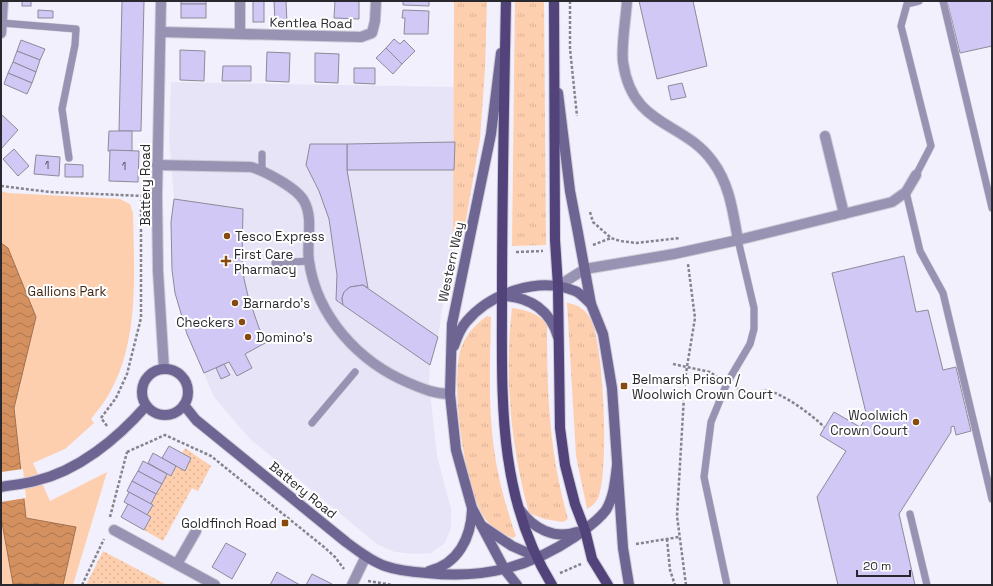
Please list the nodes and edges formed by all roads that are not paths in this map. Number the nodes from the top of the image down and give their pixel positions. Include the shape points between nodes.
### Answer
1 (3, 1) edge
2 (161, 1) edge
3 (240, 1) edge
4 (376, 1) edge
5 (506, 1) edge
6 (554, 1) edge
7 (627, 1) edge
8 (919, 1) edge
9 (943, 1) edge
10 (906, 3) edge
11 (2, 28) edge
12 (161, 32) junction
13 (240, 34) junction
14 (555, 69) junction
15 (825, 136) dead end
16 (262, 154) dead end
17 (69, 158) dead end
18 (157, 165) junction
19 (262, 170) junction
20 (916, 175) joint
21 (906, 192) junction
22 (992, 208) edge
23 (844, 214) junction
24 (738, 240) junction
25 (309, 261) junction
26 (275, 263) dead end
27 (585, 269) junction
28 (558, 286) junction
29 (502, 296) junction
30 (591, 304) junction
31 (559, 341) junction
32 (450, 361) junction
33 (164, 369) junction
34 (355, 372) dead end
35 (450, 394) junction
36 (184, 405) junction
37 (146, 406) junction
38 (312, 423) dead end
39 (617, 466) junction
40 (1, 487) edge
41 (992, 499) edge
42 (472, 508) junction
43 (519, 508) junction
44 (910, 514) dead end
45 (480, 525) junction
46 (114, 530) dead end
47 (585, 530) junction
48 (196, 531) dead end
49 (366, 556) junction
50 (537, 557) junction
51 (177, 564) junction
52 (505, 570) junction
53 (419, 572) junction
54 (215, 585) edge
55 (352, 585) edge
56 (517, 585) edge
57 (552, 585) edge
58 (608, 585) edge
59 (630, 585) edge
60 (727, 585) edge
61 (927, 585) edge

1 - 11 street
2 - 12 street, Battery Road
3 - 13 street
4 - 13 street, Kentlea Road via 372,33 361,37
5 - 29 main road, Western Way
5 - 32 street, Western Way via 491,134 457,294
6 - 14 main road
7 - 24 street via 623,61 632,93 658,121 696,144 713,161 729,194
8 - 10 lane
9 - 22 lane
10 - 20 lane via 901,26 931,146
11 - 17 lane via 76,29 62,109
12 - 13 street, Kentlea Road
12 - 18 street, Battery Road
14 - 27 street via 570,191
14 - 28 main road via 555,240
15 - 23 street
16 - 19 lane
18 - 19 street via 251,167
18 - 33 street, Battery Road via 158,271
19 - 25 street via 301,196 305,203 309,214
20 - 21 street
21 - 23 street via 892,202
21 - 41 lane via 920,252 943,293
23 - 24 street
24 - 27 street
24 - 60 lane via 754,308 754,330 750,344 727,383 711,422 704,477
25 - 26 lane
25 - 35 street via 321,300 330,317 341,334 367,359 386,372 420,388 436,394
27 - 28 street
27 - 30 street
28 - 29 street via 523,287
28 - 30 street via 576,291
28 - 31 main road
29 - 31 street via 528,300 540,307 549,317
29 - 32 street via 474,313 466,322 459,333
29 - 43 main road, Western Way via 503,423 510,474
30 - 39 street via 603,334 612,388
31 - 47 main road via 561,436 565,465
32 - 35 street, Western Way
33 - 36 street via 173,370 184,378 188,393
33 - 37 street via 151,373 144,381 142,393
34 - 38 lane
35 - 42 street, Western Way via 456,450
36 - 37 street via 169,415 158,414
36 - 49 street, Battery Road via 196,420
37 - 40 street via 131,423 97,452 52,475
39 - 47 street, Battery Road via 612,494 606,508 599,519
39 - 59 street via 623,548
42 - 45 street, Western Way
42 - 53 street, Battery Road via 469,532 459,552 441,567
43 - 47 street, Western Way via 528,521 541,530 555,534 571,534
43 - 50 main road, Western Way
44 - 61 lane
45 - 50 street via 512,546
45 - 52 street, Western Way
46 - 51 street
47 - 50 street, Battery Road
47 - 58 main road via 592,559
48 - 51 street
49 - 53 street, Battery Road via 383,566
49 - 55 street
50 - 52 street, Battery Road
50 - 57 main road, Western Way
51 - 54 street
52 - 53 street, Battery Road via 476,575
52 - 56 street, Western Way

